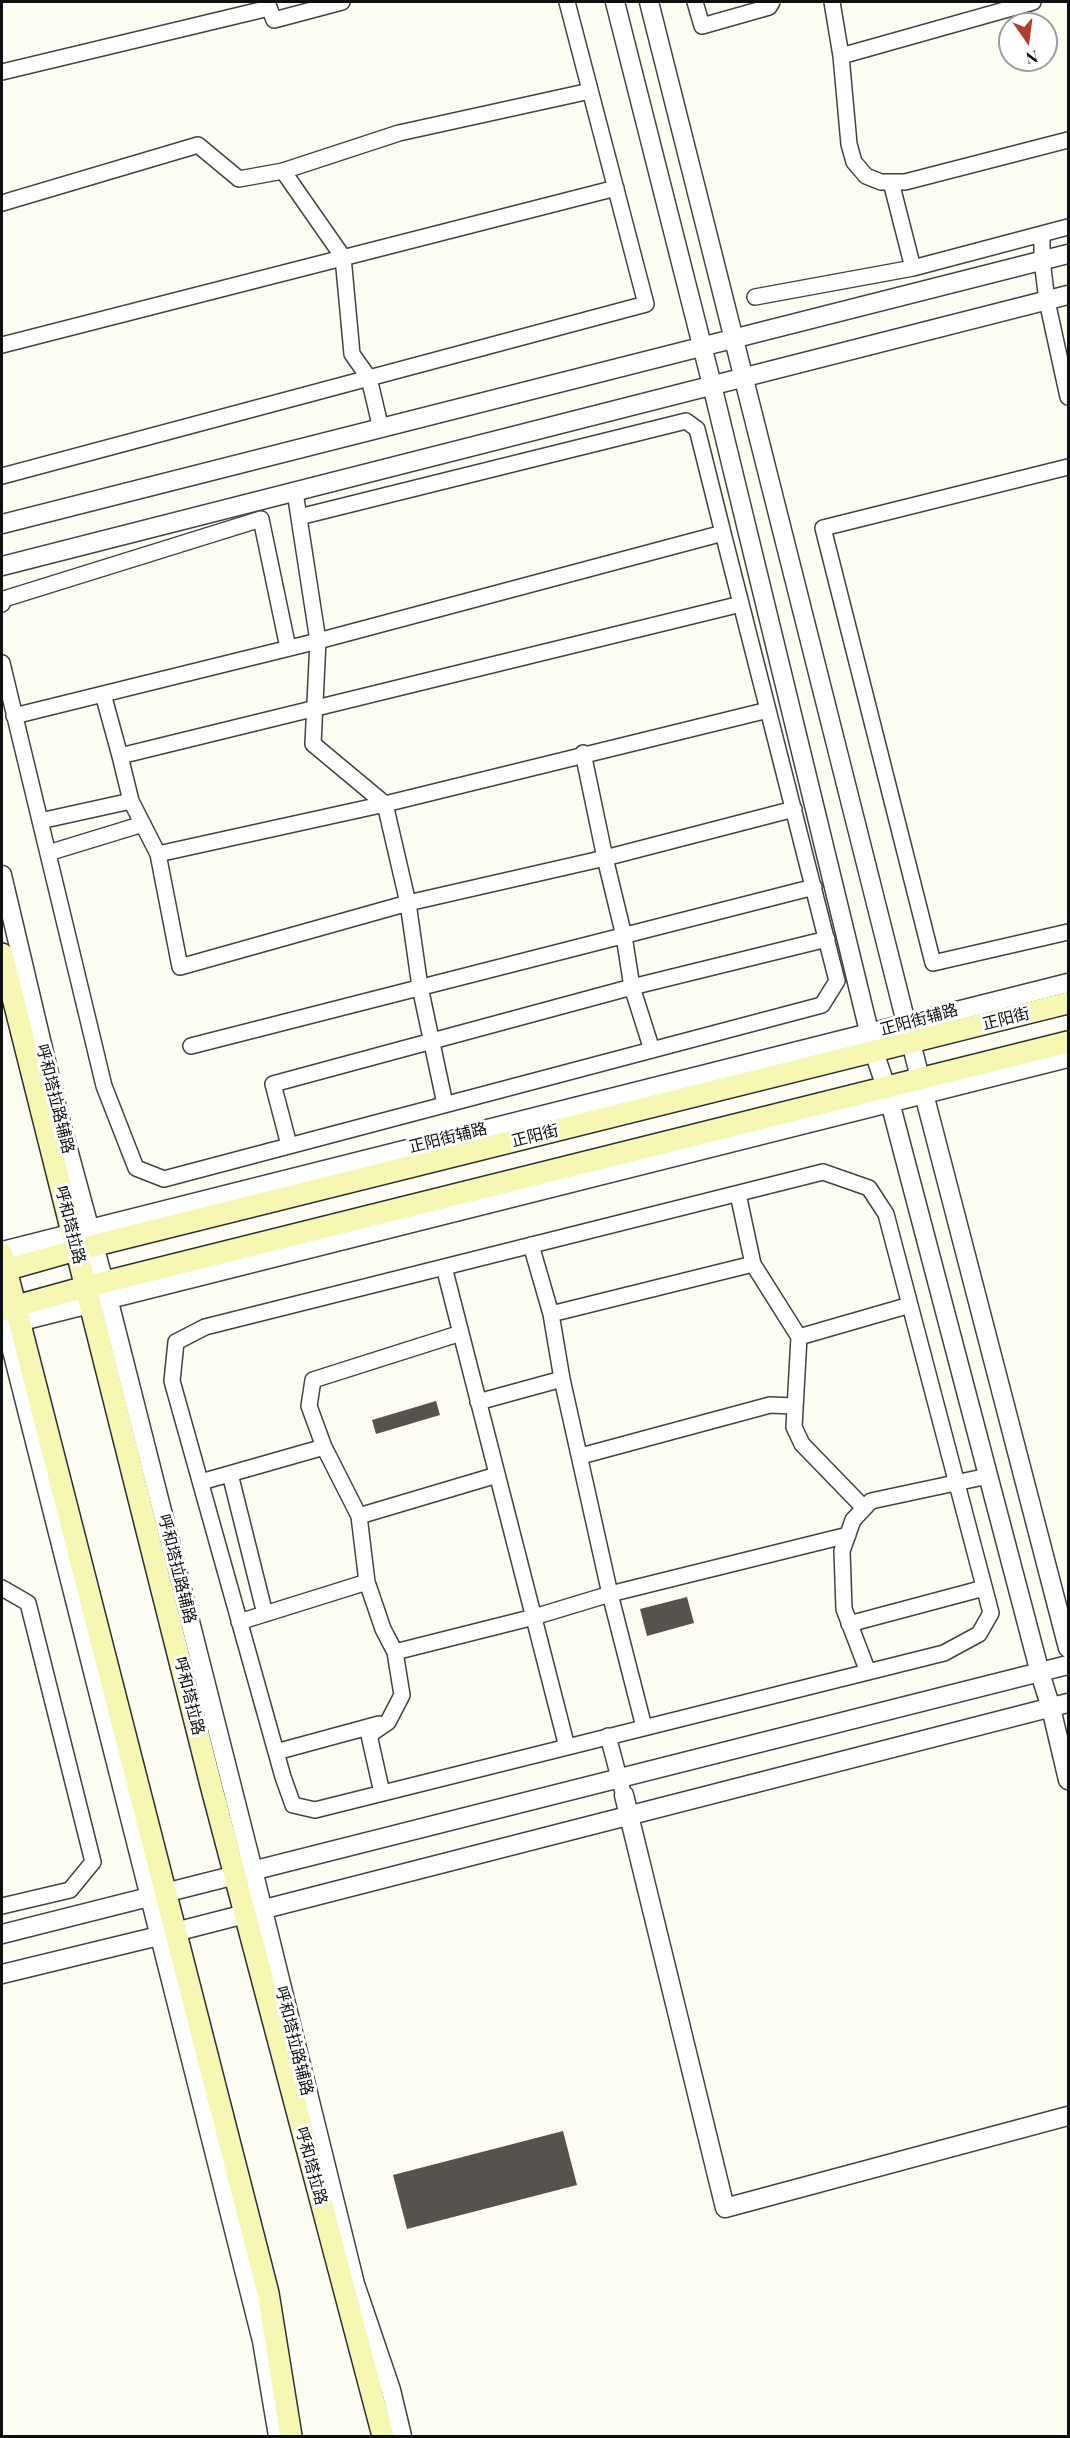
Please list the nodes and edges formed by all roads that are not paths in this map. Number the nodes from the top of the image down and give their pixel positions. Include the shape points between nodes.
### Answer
1 (342, 2) edge
2 (567, 2) edge
3 (615, 2) edge
4 (649, 2) edge
5 (695, 2) edge
6 (772, 2) edge
7 (832, 2) edge
8 (1033, 2) edge
9 (268, 5) edge
10 (841, 56) junction
11 (2, 72) edge
12 (590, 91) junction
13 (1068, 140) edge
14 (283, 171) junction
15 (891, 182) junction
16 (616, 188) junction
17 (2, 203) edge
18 (1068, 227) edge
19 (1042, 234) junction
20 (1068, 254) edge
21 (343, 257) junction
22 (1042, 260) junction
23 (912, 268) junction
24 (1068, 295) edge
25 (755, 297) dead end
26 (1047, 301) junction
27 (734, 339) junction
28 (2, 345) edge
29 (702, 347) junction
30 (369, 378) junction
31 (742, 378) junction
32 (712, 386) junction
33 (1068, 397) edge
34 (381, 429) junction
35 (1068, 467) edge
36 (2, 477) edge
37 (295, 492) junction
38 (259, 511) junction
39 (299, 517) junction
40 (2, 524) edge
41 (723, 533) junction
42 (2, 566) edge
43 (2, 604) edge
44 (741, 604) junction
45 (318, 641) junction
46 (288, 648) junction
47 (2, 663) edge
48 (103, 694) junction
49 (315, 709) junction
50 (768, 710) junction
51 (14, 716) junction
52 (583, 753) junction
53 (120, 756) junction
54 (131, 801) junction
55 (386, 804) junction
56 (794, 809) junction
57 (40, 821) junction
58 (143, 824) junction
59 (48, 853) junction
60 (158, 854) junction
61 (605, 858) junction
62 (2, 875) edge
63 (814, 887) junction
64 (408, 903) junction
65 (1068, 932) edge
66 (624, 936) junction
67 (827, 939) junction
68 (2, 954) edge
69 (1068, 982) edge
70 (420, 987) junction
71 (632, 987) junction
72 (1068, 1003) edge
73 (908, 1032) junction
74 (432, 1042) junction
75 (1068, 1042) edge
76 (872, 1043) junction
77 (191, 1046) dead end
78 (652, 1050) junction
79 (1068, 1058) edge
80 (922, 1087) junction
81 (888, 1095) junction
82 (445, 1104) junction
83 (289, 1145) junction
84 (738, 1194) junction
85 (82, 1239) junction
86 (531, 1245) junction
87 (2, 1262) edge
88 (753, 1264) junction
89 (444, 1267) junction
90 (96, 1292) junction
91 (910, 1305) junction
92 (551, 1314) junction
93 (7, 1317) edge
94 (461, 1333) junction
95 (799, 1337) junction
96 (562, 1379) junction
97 (478, 1402) junction
98 (795, 1406) junction
99 (324, 1447) junction
100 (580, 1456) junction
101 (230, 1474) junction
102 (497, 1475) junction
103 (988, 1476) junction
104 (201, 1482) junction
105 (957, 1483) junction
106 (864, 1508) junction
107 (359, 1516) junction
108 (848, 1535) junction
109 (367, 1582) junction
110 (2, 1588) edge
111 (984, 1588) junction
112 (610, 1594) junction
113 (265, 1614) junction
114 (534, 1617) junction
115 (239, 1622) junction
116 (849, 1624) junction
117 (1068, 1648) edge
118 (395, 1653) junction
119 (1068, 1665) edge
120 (868, 1672) junction
121 (1040, 1673) junction
122 (1060, 1705) edge
123 (388, 1722) junction
124 (644, 1727) junction
125 (608, 1736) junction
126 (567, 1747) junction
127 (276, 1752) junction
128 (1068, 1780) edge
129 (622, 1787) junction
130 (382, 1793) junction
131 (629, 1815) junction
132 (244, 1872) junction
133 (158, 1895) junction
134 (2, 1906) edge
135 (253, 1911) junction
136 (2, 1934) edge
137 (167, 1934) junction
138 (2, 1974) edge
139 (1068, 2116) edge
140 (278, 2436) edge
141 (291, 2436) edge
142 (383, 2436) edge
143 (402, 2436) edge

1 - 9 street via 274,20
2 - 12 street
3 - 29 street
4 - 27 street
5 - 6 street via 702,26 769,7
7 - 10 street
8 - 10 street
9 - 11 street
10 - 15 street via 854,162 867,176
12 - 14 street via 399,133
12 - 16 street
13 - 15 street via 905,182
14 - 17 street via 239,178 198,145
14 - 21 street
15 - 23 street
16 - 21 street
16 - 30 street via 646,304
18 - 19 street
19 - 22 street
19 - 23 street
20 - 22 street
21 - 28 street
21 - 30 street via 352,354
22 - 26 street
22 - 27 street
23 - 25 street
24 - 26 street
26 - 31 street
26 - 33 street
27 - 29 street
27 - 31 street
29 - 32 street
29 - 34 street
30 - 34 street
30 - 36 street
31 - 32 street
31 - 73 street
32 - 37 street
32 - 76 street
34 - 40 street
35 - 65 street via 823,528 933,963
37 - 38 street
37 - 39 street
38 - 42 street
38 - 43 street via 4,598
38 - 46 street
39 - 41 street via 686,421 697,429
39 - 45 street
41 - 44 street
41 - 45 street
44 - 49 street
44 - 50 street
45 - 46 street
45 - 49 street
46 - 48 street
47 - 51 street
48 - 51 street
48 - 53 street
49 - 53 street
49 - 55 street via 313,744
50 - 52 street
50 - 56 street
51 - 57 street
52 - 55 street
52 - 61 street
53 - 54 street
54 - 57 street
54 - 58 street
55 - 60 street
55 - 64 street
56 - 61 street
56 - 63 street
57 - 59 street
58 - 59 street
58 - 60 street
59 - 83 street via 104,1086 136,1168 164,1179
60 - 64 street via 180,967
61 - 64 street
61 - 66 street
62 - 85 street, 呼和塔拉路辅路 via 59,1116
63 - 66 street
63 - 67 street
64 - 70 street
66 - 70 street
66 - 71 street
67 - 71 street
67 - 78 street via 837,981 822,1005
68 - 85 main road, 呼和塔拉路
69 - 73 street, 正阳街辅路
70 - 74 street
70 - 77 street
71 - 74 street
71 - 78 street
72 - 73 main road, 正阳街
73 - 76 main road, 正阳街
73 - 80 street
74 - 82 street
74 - 83 street via 273,1084
75 - 80 main road
76 - 81 street
76 - 85 main road, 正阳街
78 - 82 street
79 - 80 street
80 - 81 main road
80 - 117 street
81 - 90 main road
81 - 103 street
82 - 83 street
84 - 86 street
84 - 88 street
84 - 91 street via 823,1173 869,1188 886,1214
85 - 87 main road, 正阳街
85 - 90 main road, 呼和塔拉路
86 - 89 street
86 - 92 street
87 - 93 main road
88 - 92 street
88 - 95 street
89 - 94 street
89 - 104 street via 205,1327 176,1342 172,1381
90 - 93 main road
90 - 132 main road, 呼和塔拉路
91 - 95 street
91 - 105 street
92 - 96 street
93 - 133 main road
94 - 97 street
94 - 99 street via 313,1380 309,1406
95 - 98 street
96 - 97 street
96 - 100 street
97 - 102 street
98 - 100 street via 770,1405
98 - 106 street via 794,1428 802,1444
99 - 101 street
99 - 107 street
100 - 112 street
101 - 104 street
101 - 113 street
102 - 107 street
102 - 114 street
103 - 105 street
103 - 121 street
104 - 115 street
105 - 106 street via 871,1500
105 - 111 street
106 - 108 street via 853,1520
107 - 109 street
108 - 112 street
108 - 116 street via 842,1551 844,1609
109 - 113 street
109 - 118 street via 382,1629
110 - 134 street via 28,1603 93,1862 70,1890
111 - 116 street
111 - 120 street via 991,1613 979,1634 944,1653
112 - 114 street
112 - 124 street
113 - 115 street
114 - 118 street
114 - 126 street
115 - 127 street
116 - 120 street
118 - 123 street via 402,1695
119 - 121 street
120 - 124 street
121 - 122 street
121 - 129 street
122 - 128 street
122 - 131 street
123 - 127 street
123 - 130 street via 369,1735
124 - 125 street
125 - 126 street
125 - 129 street
126 - 130 street
127 - 130 street via 293,1805 315,1810
129 - 131 street
129 - 132 street
131 - 135 street
131 - 139 street via 725,2208
132 - 133 street
132 - 135 main road, 呼和塔拉路
133 - 136 street
133 - 137 main road
135 - 137 street
135 - 142 main road, 呼和塔拉路
135 - 143 street, 呼和塔拉路辅路 via 355,2284 391,2390
137 - 138 street
137 - 140 street via 260,2331
137 - 141 main road via 268,2293

